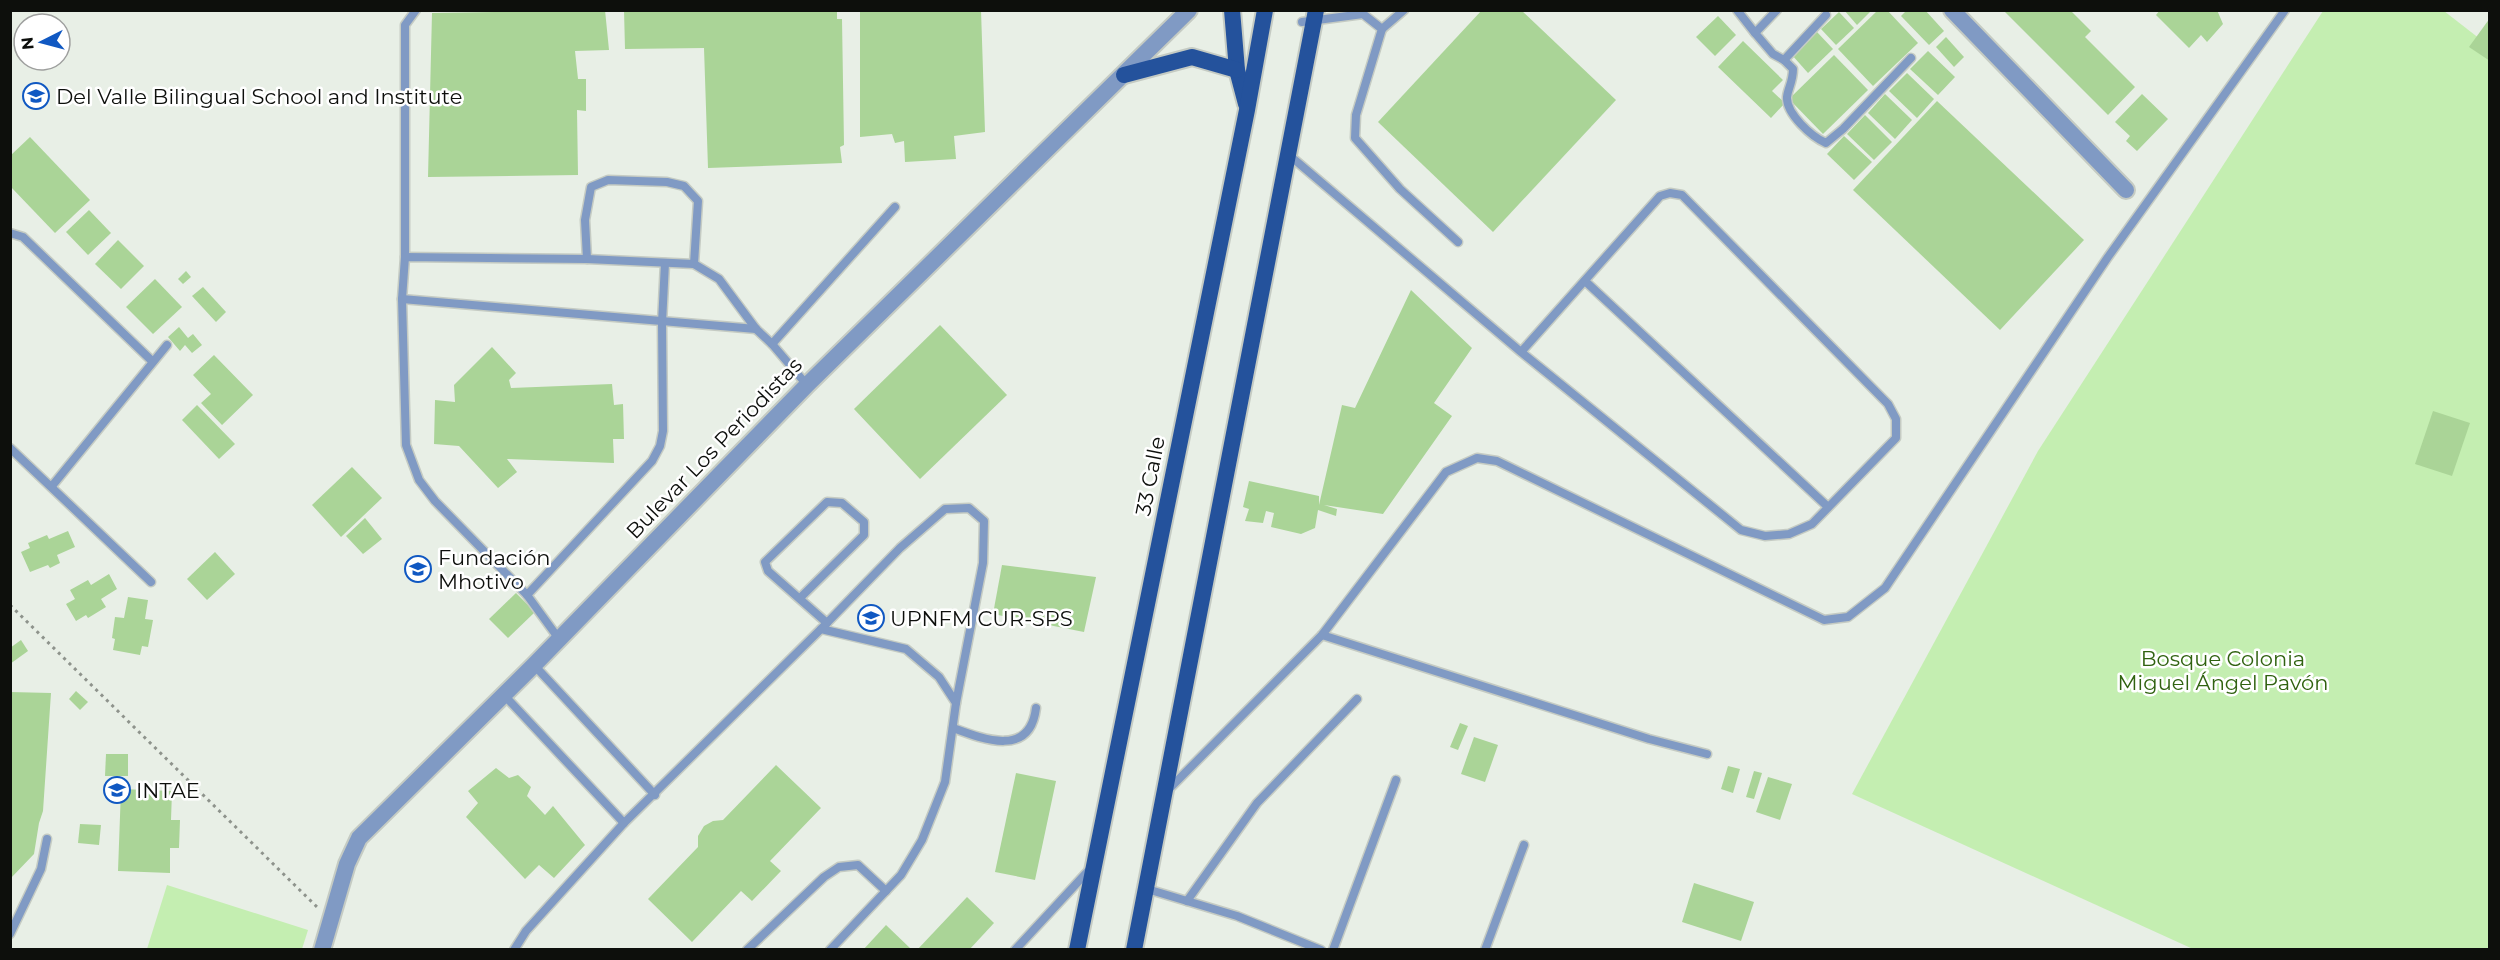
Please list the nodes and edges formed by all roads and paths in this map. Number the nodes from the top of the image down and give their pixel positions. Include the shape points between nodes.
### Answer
1 (416, 10) edge
2 (1189, 10) edge
3 (1232, 10) edge
4 (1265, 10) edge
5 (1404, 10) edge
6 (1737, 10) edge
7 (1777, 10) edge
8 (1952, 10) edge
9 (2285, 10) edge
10 (1826, 15) dead end
11 (1309, 16) edge
12 (1382, 29) junction
13 (1755, 33) junction
14 (1911, 58) dead end
15 (1784, 60) junction
16 (1237, 70) junction
17 (1124, 75) junction
18 (1247, 110) junction
19 (1289, 155) junction
20 (2126, 190) dead end
21 (895, 207) dead end
22 (10, 233) edge
23 (1458, 242) dead end
24 (405, 257) junction
25 (587, 259) junction
26 (665, 262) junction
27 (694, 264) junction
28 (1585, 281) junction
29 (402, 299) junction
30 (662, 323) junction
31 (756, 329) junction
32 (772, 344) junction
33 (167, 345) dead end
34 (1521, 352) junction
35 (152, 362) junction
36 (807, 385) junction
37 (10, 448) edge
38 (52, 486) junction
39 (1828, 507) junction
40 (151, 582) dead end
41 (527, 595) junction
42 (800, 598) junction
43 (10, 605) edge
44 (824, 626) junction
45 (1322, 635) junction
46 (559, 639) junction
47 (534, 665) junction
48 (504, 695) junction
49 (1357, 699) dead end
50 (956, 704) junction
51 (1036, 708) dead end
52 (953, 728) junction
53 (1707, 754) dead end
54 (1396, 780) dead end
55 (1163, 794) junction
56 (655, 795) junction
57 (624, 823) junction
58 (47, 839) dead end
59 (1524, 845) dead end
60 (1095, 864) junction
61 (1147, 889) junction
62 (886, 891) junction
63 (1187, 901) junction
64 (331, 921) junction
65 (10, 934) edge
66 (322, 950) edge
67 (514, 950) edge
68 (747, 950) edge
69 (830, 950) edge
70 (1014, 950) edge
71 (1077, 950) edge
72 (1134, 950) edge
73 (1321, 950) edge
74 (1333, 950) edge
75 (1485, 950) edge

1 - 24 lane via 405,25
2 - 17 street, Bulevar Los Periodistas
3 - 16 main road
4 - 18 main road, 33 Calle
5 - 12 lane
6 - 13 lane
7 - 13 lane
8 - 20 street
9 - 45 lane via 2108,257 1885,588 1848,616 1824,620 1497,461 1477,458 1446,472
10 - 15 lane
11 - 12 lane via 1363,14
11 - 19 main road
12 - 23 lane via 1358,106 1355,138 1400,189
13 - 15 lane via 1773,54
14 - 15 lane via 1826,143 1806,130 1789,105 1793,69
16 - 17 main road via 1192,57
16 - 18 main road
17 - 36 street, Bulevar Los Periodistas
18 - 60 main road, 33 Calle
19 - 34 lane
19 - 55 main road
21 - 32 lane
22 - 35 lane via 23,237
24 - 25 lane
24 - 29 lane
25 - 26 lane
25 - 27 lane via 585,220 591,187 608,180 646,180 684,186 698,201
26 - 27 lane
26 - 30 lane
27 - 31 lane via 719,279
28 - 34 lane
28 - 39 lane
28 - 39 lane via 1660,196 1682,195 1888,404 1896,419 1896,438
29 - 30 lane
29 - 41 lane via 406,445 419,480
30 - 31 lane
30 - 41 lane via 660,446 652,462
31 - 32 lane
32 - 36 lane
33 - 35 lane
34 - 39 lane via 1741,530 1765,536 1789,534 1812,524
35 - 38 lane
36 - 46 street, Bulevar Los Periodistas
37 - 38 lane
38 - 40 lane
41 - 46 lane
42 - 42 lane via 864,535 864,522 842,503 827,502 765,562 768,571
42 - 44 lane
43 - 64 path
44 - 50 lane via 906,649 939,678
44 - 50 lane via 900,548 945,509 969,508 984,521 983,563
44 - 56 lane
45 - 53 lane
45 - 55 lane
46 - 47 street, Bulevar Los Periodistas
47 - 48 street, Bulevar Los Periodistas
47 - 56 lane
48 - 57 lane
48 - 64 street, Bulevar Los Periodistas via 359,838 347,864
49 - 63 lane via 1257,803
50 - 52 lane
51 - 52 lane via 1034,725 1023,738 1003,741
52 - 62 lane via 945,782 922,840 901,875
54 - 74 lane
55 - 61 main road
56 - 57 lane
57 - 67 lane via 526,931
58 - 65 lane via 41,870
59 - 75 lane
60 - 70 lane
60 - 71 main road, 33 Calle
61 - 63 lane
61 - 72 main road
62 - 68 lane via 858,865 840,867 809,889
62 - 69 lane
63 - 73 lane via 1237,916
64 - 66 street, Bulevar Los Periodistas

